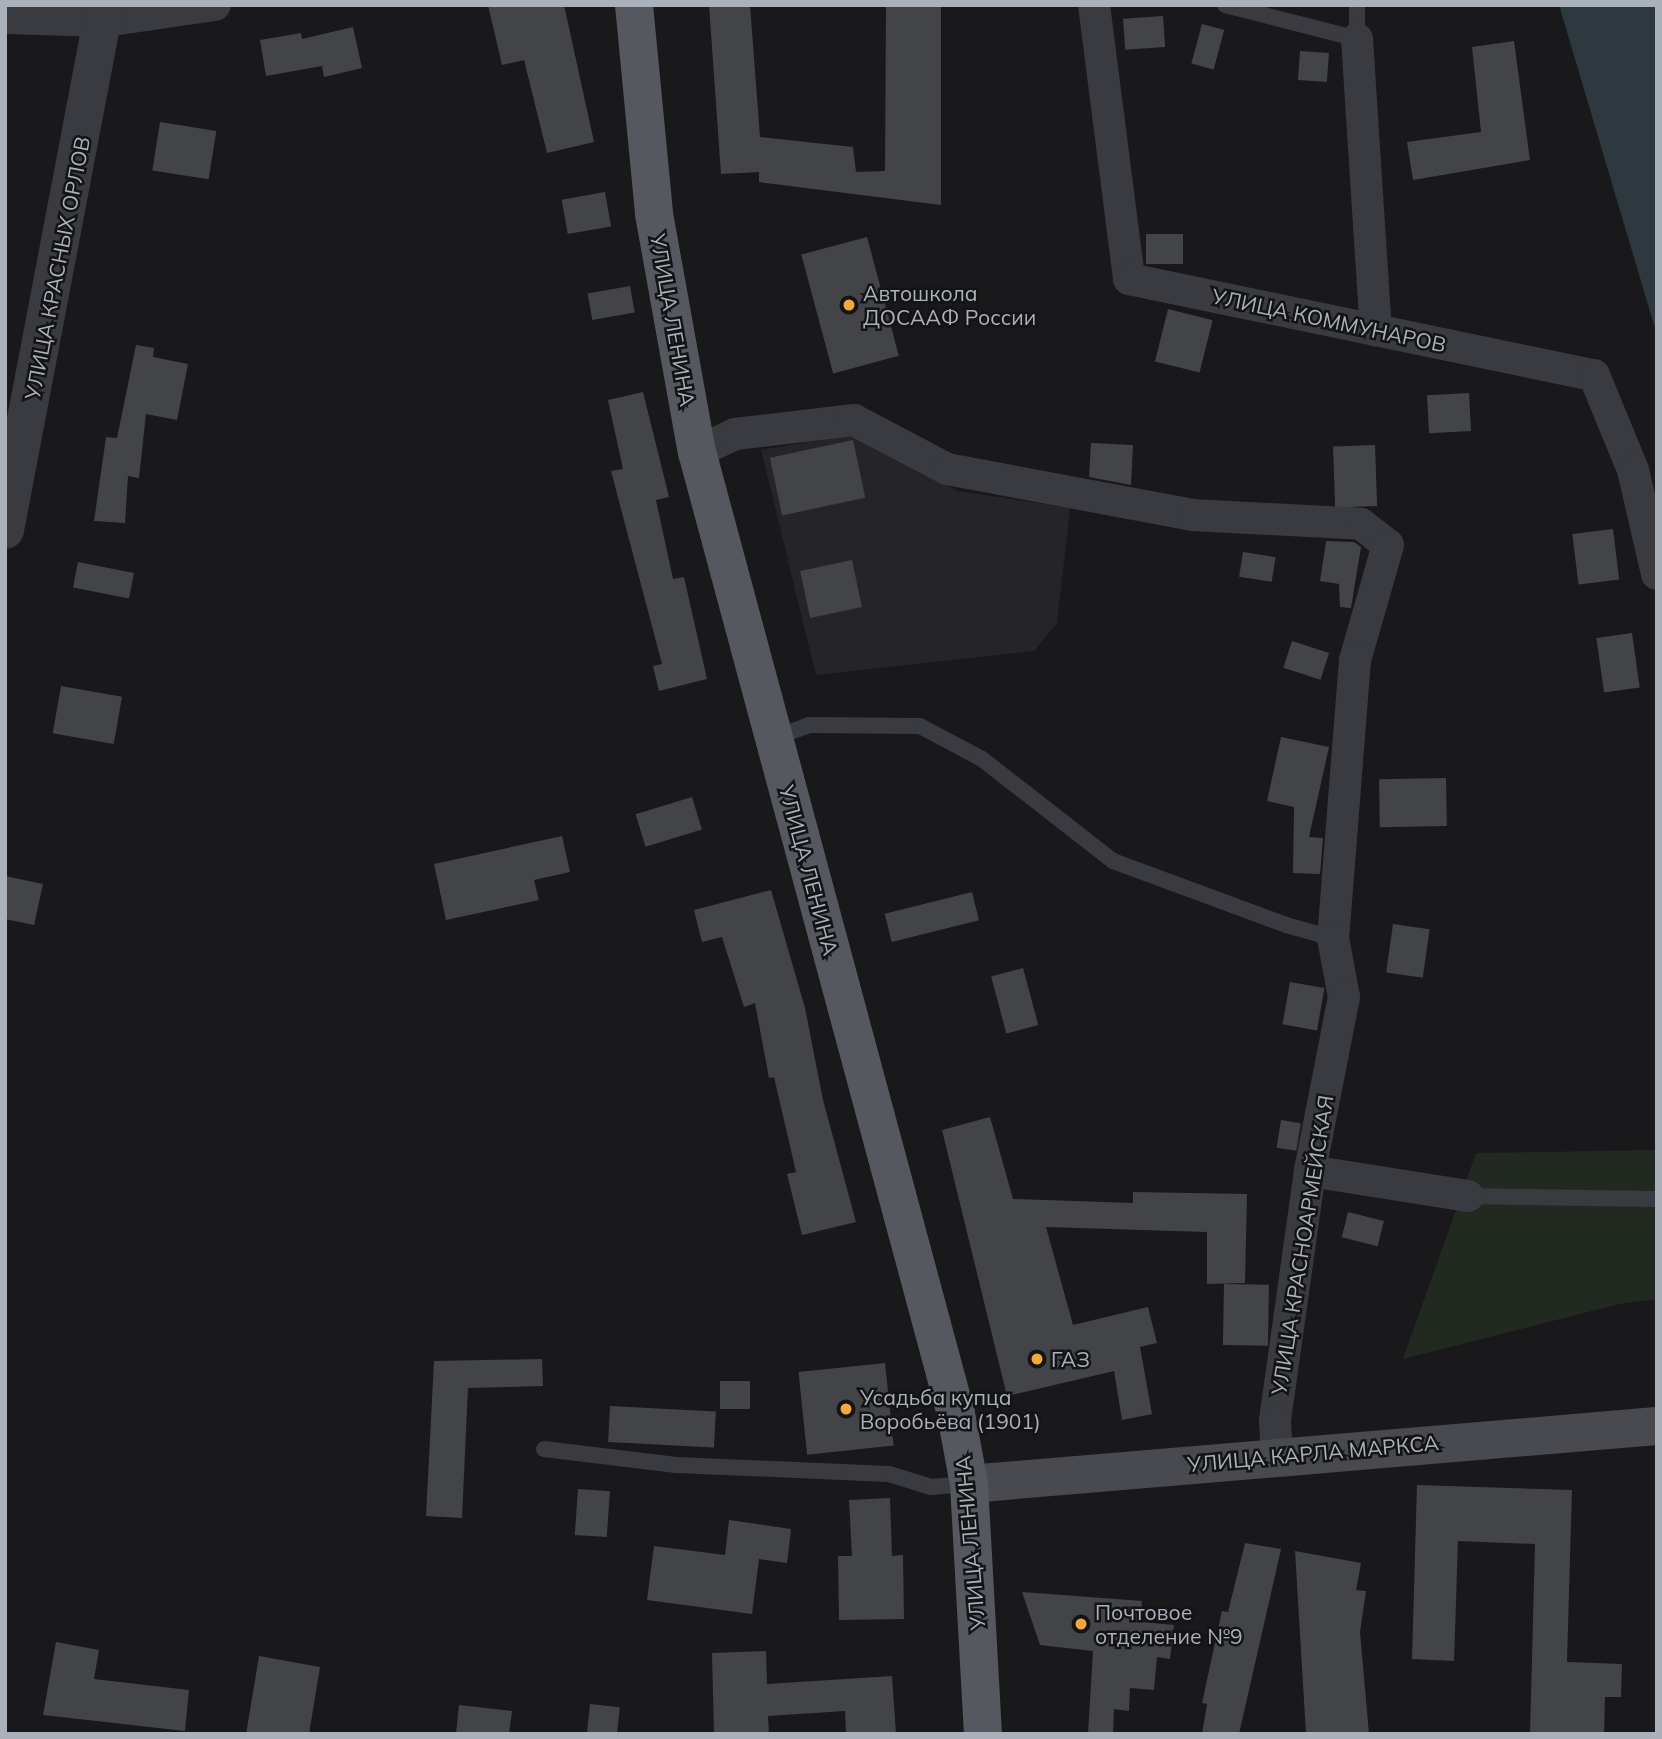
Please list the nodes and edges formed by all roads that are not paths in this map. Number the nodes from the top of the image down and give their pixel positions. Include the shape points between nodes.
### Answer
1 (215, 5) edge
2 (634, 5) edge
3 (1094, 5) edge
4 (1225, 5) edge
5 (1357, 5) edge
6 (105, 13) edge
7 (5, 18) edge
8 (1357, 39) junction
9 (1376, 330) junction
10 (697, 452) junction
11 (5, 530) edge
12 (1657, 574) edge
13 (773, 738) junction
14 (1333, 938) junction
15 (1310, 1171) junction
16 (1468, 1195) joint
17 (1657, 1199) edge
18 (1657, 1426) edge
19 (544, 1449) dead end
20 (1277, 1454) junction
21 (969, 1484) junction
22 (984, 1734) edge

1 - 6 street
2 - 10 main road, УЛИЦА ЛЕНИНА via 654,214
3 - 9 street, УЛИЦА КОММУНАРОВ via 1129,279
4 - 8 lane
5 - 8 lane
6 - 7 street
6 - 11 street, УЛИЦА КРАСНЫХ ОРЛОВ
8 - 9 street
9 - 12 street, УЛИЦА КОММУНАРОВ via 1594,375 1633,470
10 - 13 main road, УЛИЦА ЛЕНИНА
10 - 14 street, УЛИЦА КРАСНОАРМЕЙСКАЯ via 735,434 854,420 947,470 1192,515 1361,524 1388,545 1355,660
13 - 14 lane via 808,725 920,726 982,759 1113,861
13 - 21 main road, УЛИЦА ЛЕНИНА via 941,1350
14 - 15 street, УЛИЦА КРАСНОАРМЕЙСКАЯ via 1344,997
15 - 16 street
15 - 20 street, УЛИЦА КРАСНОАРМЕЙСКАЯ via 1275,1421
16 - 17 lane
18 - 20 main road, УЛИЦА КАРЛА МАРКСА
19 - 21 lane via 676,1465 889,1474 931,1487
20 - 21 main road, УЛИЦА КАРЛА МАРКСА
21 - 22 main road, УЛИЦА ЛЕНИНА

